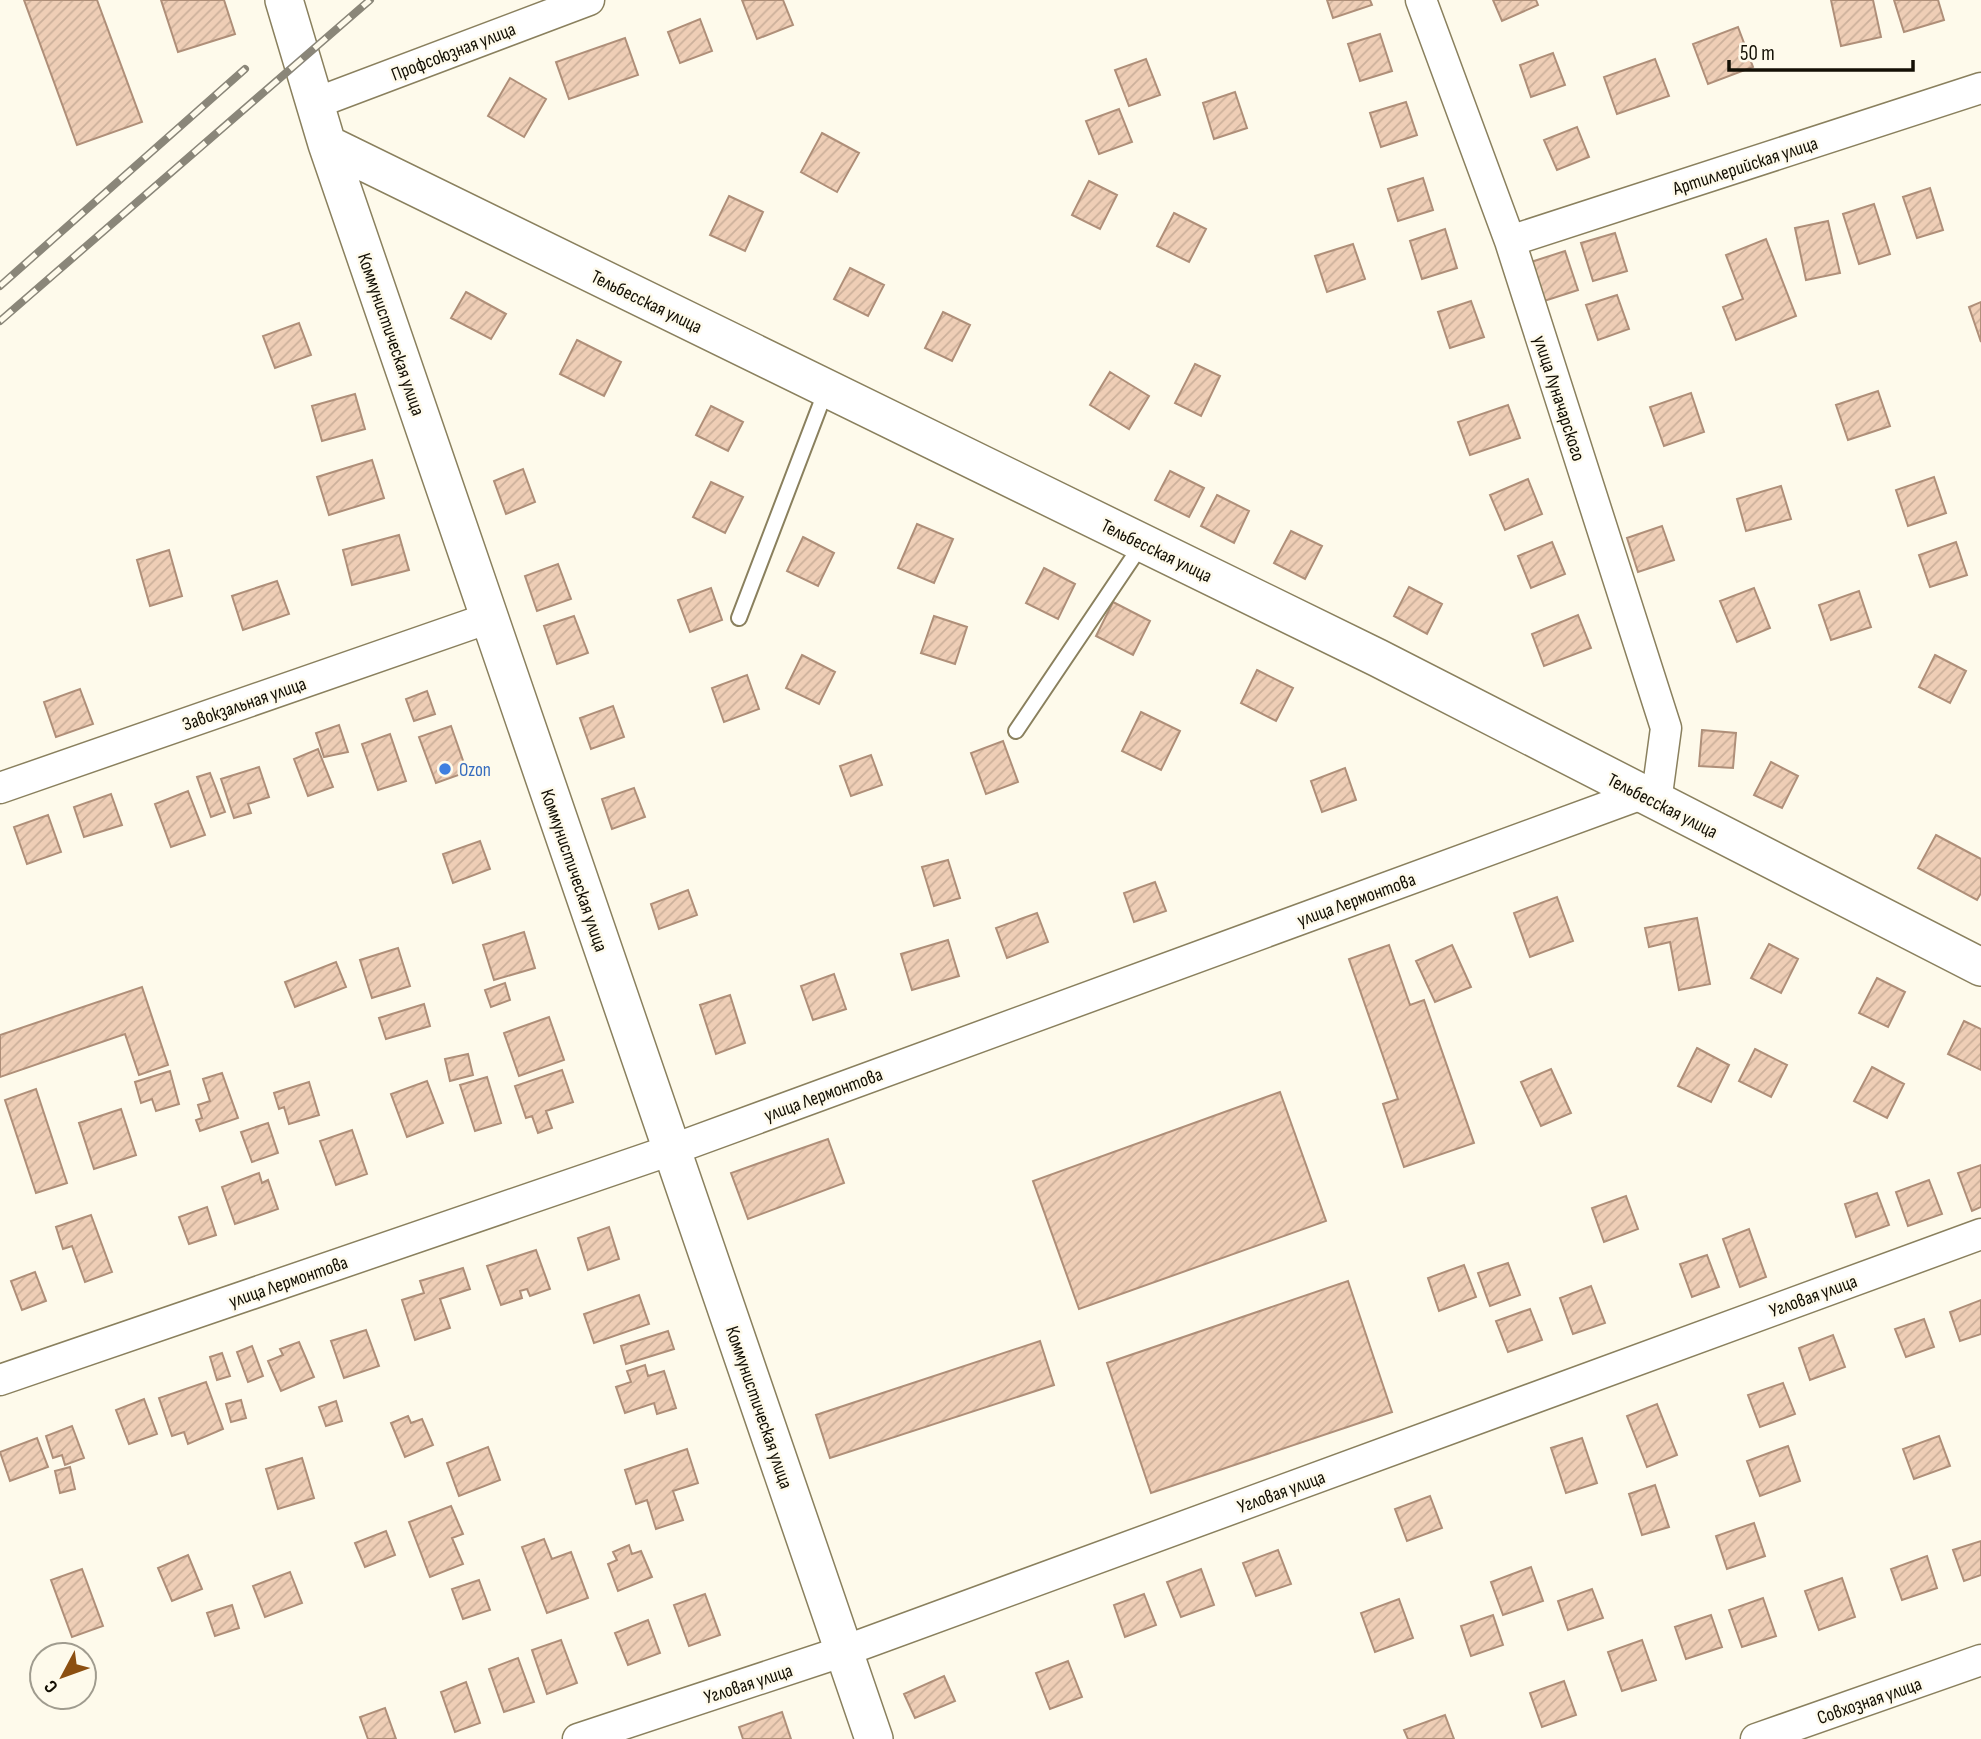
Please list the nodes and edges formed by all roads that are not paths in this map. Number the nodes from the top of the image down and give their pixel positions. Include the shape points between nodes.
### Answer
1 (284, 0) edge
2 (589, 0) edge
3 (1421, 0) edge
4 (1981, 88) edge
5 (316, 103) junction
6 (327, 144) junction
7 (1510, 241) junction
8 (827, 388) junction
9 (1143, 543) junction
10 (489, 618) junction
11 (739, 618) dead end
12 (1016, 731) dead end
13 (0, 788) edge
14 (1649, 798) junction
15 (1981, 967) edge
16 (671, 1150) junction
17 (1981, 1234) edge
18 (0, 1380) edge
19 (844, 1651) junction
20 (1981, 1660) edge
21 (578, 1739) edge
22 (874, 1739) edge
23 (1756, 1739) edge

1 - 5 street, Коммунистическая улица
2 - 5 street, Профсоюзная улица
3 - 7 street, улица Луначарского
4 - 7 street, Артиллерийская улица
5 - 6 street, Коммунистическая улица
6 - 8 street, Тельбесская улица
6 - 10 street, Коммунистическая улица
7 - 14 street, улица Луначарского via 1666,728
8 - 9 street, Тельбесская улица
8 - 11 lane
9 - 12 lane
9 - 14 street, Тельбесская улица
10 - 13 street, Завокзальная улица
10 - 16 street, Коммунистическая улица
14 - 15 street, Тельбесская улица
14 - 16 street, улица Лермонтова
16 - 18 street, улица Лермонтова
16 - 19 street, Коммунистическая улица
17 - 19 street, Угловая улица
19 - 21 street, Угловая улица
19 - 22 street, Коммунистическая улица
20 - 23 street, Совхозная улица

